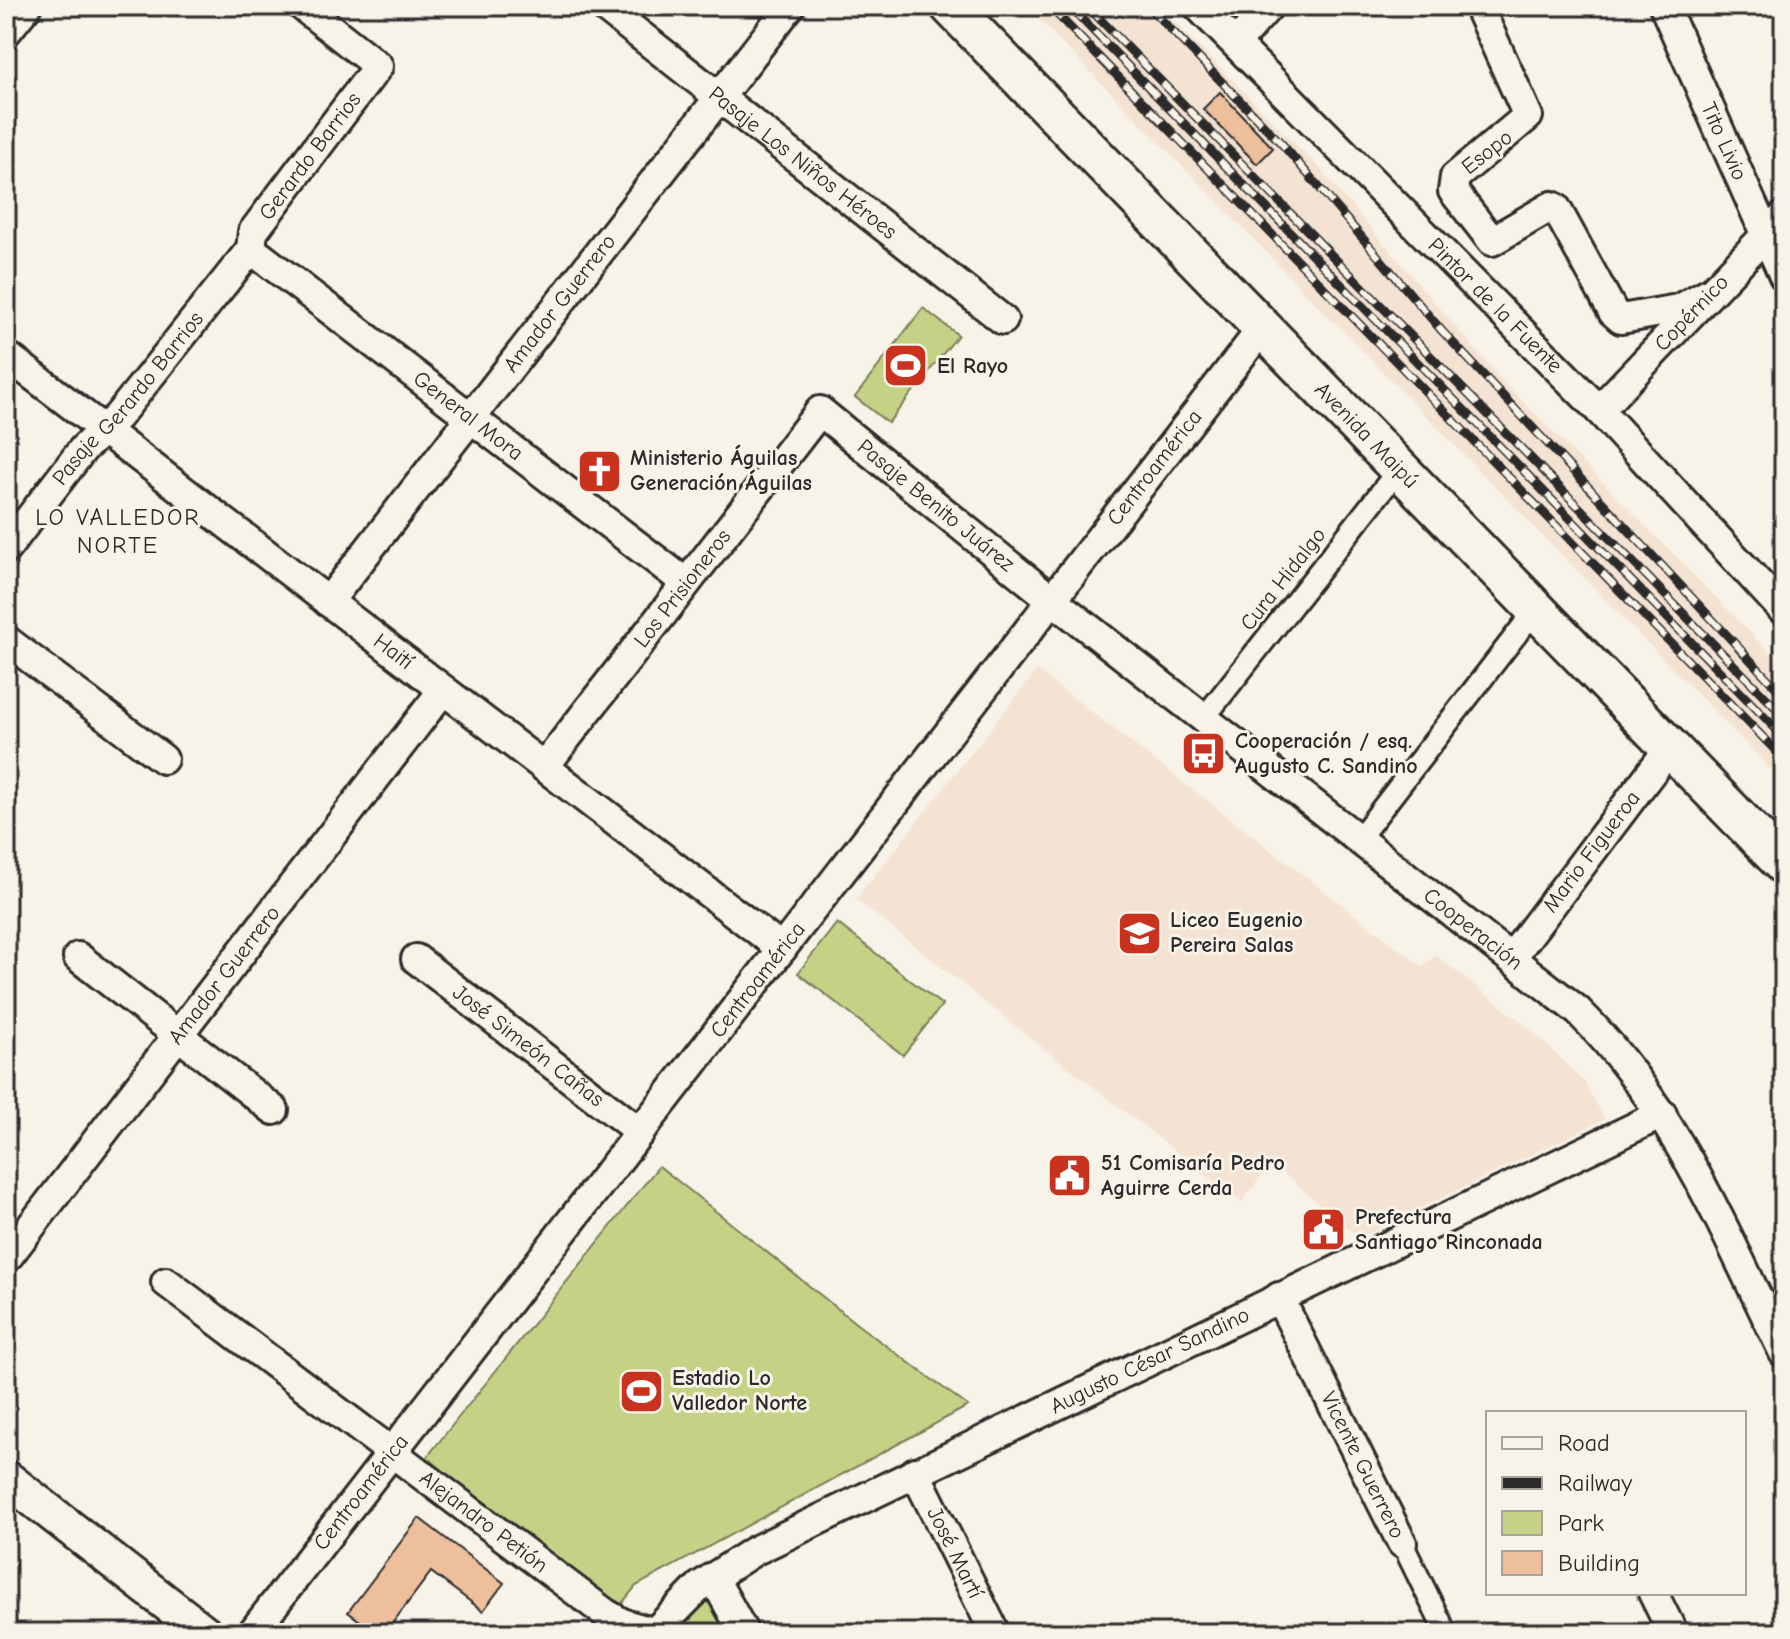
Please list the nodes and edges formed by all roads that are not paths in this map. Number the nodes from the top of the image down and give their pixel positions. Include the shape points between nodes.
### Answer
1 (27, 6) edge
2 (603, 6) edge
3 (790, 6) edge
4 (950, 6) edge
5 (1198, 6) edge
6 (1269, 6) edge
7 (1478, 6) edge
8 (1664, 6) edge
9 (310, 8) edge
10 (6, 32) edge
11 (1236, 43) junction
12 (720, 97) junction
13 (1775, 226) edge
14 (251, 249) junction
15 (1784, 276) edge
16 (1708, 293) junction
17 (1003, 320) dead end
18 (1264, 326) junction
19 (6, 355) edge
20 (1599, 410) junction
21 (820, 411) joint
22 (471, 418) junction
23 (103, 430) junction
24 (1399, 469) junction
25 (6, 549) edge
26 (686, 583) junction
27 (1053, 600) junction
28 (328, 602) junction
29 (1536, 609) junction
30 (1784, 611) edge
31 (11, 653) edge
32 (443, 690) junction
33 (1204, 718) junction
34 (1671, 746) junction
35 (163, 759) dead end
36 (544, 767) junction
37 (1360, 837) junction
38 (1784, 865) edge
39 (782, 949) junction
40 (78, 957) dead end
41 (1512, 957) junction
42 (416, 959) dead end
43 (178, 1035) junction
44 (274, 1110) dead end
45 (1662, 1114) junction
46 (640, 1132) junction
47 (6, 1259) edge
48 (166, 1282) dead end
49 (1279, 1297) junction
50 (1784, 1353) edge
51 (392, 1454) junction
52 (915, 1472) junction
53 (6, 1478) edge
54 (1402, 1543) joint
55 (713, 1577) junction
56 (1654, 1595) edge
57 (205, 1633) edge
58 (252, 1633) edge
59 (655, 1633) edge
60 (744, 1633) edge
61 (995, 1633) edge
62 (1446, 1633) edge
63 (1673, 1633) edge

1 - 10 street
2 - 12 street, Pasaje Los Niños Héroes
3 - 12 street, Amador Guerrero
4 - 18 main road, Avenida Maipú
5 - 11 street, Pintor de la Fuente
6 - 11 street
7 - 16 street, Esopo via 1528,116 1452,184 1492,241 1552,206 1621,319 1678,309
8 - 13 street, Tito Livio
9 - 14 street, Gerardo Barrios via 378,66 253,232
11 - 20 street, Pintor de la Fuente
12 - 17 street, Pasaje Los Niños Héroes
12 - 22 street, Amador Guerrero
13 - 15 street, Tito Livio
13 - 16 street, Copérnico
14 - 22 street, General Mora
14 - 23 street, Pasaje Gerardo Barrios
16 - 20 street, Copérnico
18 - 24 main road, Avenida Maipú
18 - 27 street, Centroamérica
19 - 23 street, Haití
20 - 30 street, Pintor de la Fuente
21 - 26 street, Los Prisioneros
21 - 27 street, Pasaje Benito Juárez
22 - 26 street, General Mora
22 - 28 street, Amador Guerrero
23 - 25 street, Pasaje Gerardo Barrios
23 - 28 street, Haití
24 - 29 main road, Avenida Maipú
24 - 33 street, Cura Hidalgo
26 - 36 street, Los Prisioneros
27 - 33 street, Cooperación
27 - 39 street, Centroamérica
28 - 32 street, Haití
29 - 34 main road, Avenida Maipú
29 - 37 street
31 - 35 street
32 - 36 street, Haití
32 - 43 street, Amador Guerrero
33 - 37 street, Cooperación
34 - 38 main road, Avenida Maipú
34 - 41 street, Mario Figueroa
36 - 39 street, Haití
37 - 41 street, Cooperación
39 - 46 street, Centroamérica
40 - 43 street
41 - 45 street, Cooperación via 1594,1027
42 - 46 street, José Simeón Cañas
43 - 44 street
43 - 47 street, Amador Guerrero
45 - 49 street, Augusto César Sandino
45 - 50 street, Cooperación
46 - 51 street, Centroamérica
48 - 51 street, Alejandro Petión
49 - 52 street, Augusto César Sandino
49 - 54 street, Vicente Guerrero
51 - 58 street, Centroamérica
51 - 59 street, Alejandro Petión via 605,1613
52 - 55 street, Augusto César Sandino via 754,1551
52 - 61 street, José Martí
53 - 57 street
54 - 62 street, Vicente Guerrero
55 - 59 street, Augusto César Sandino
55 - 60 street
56 - 63 street

